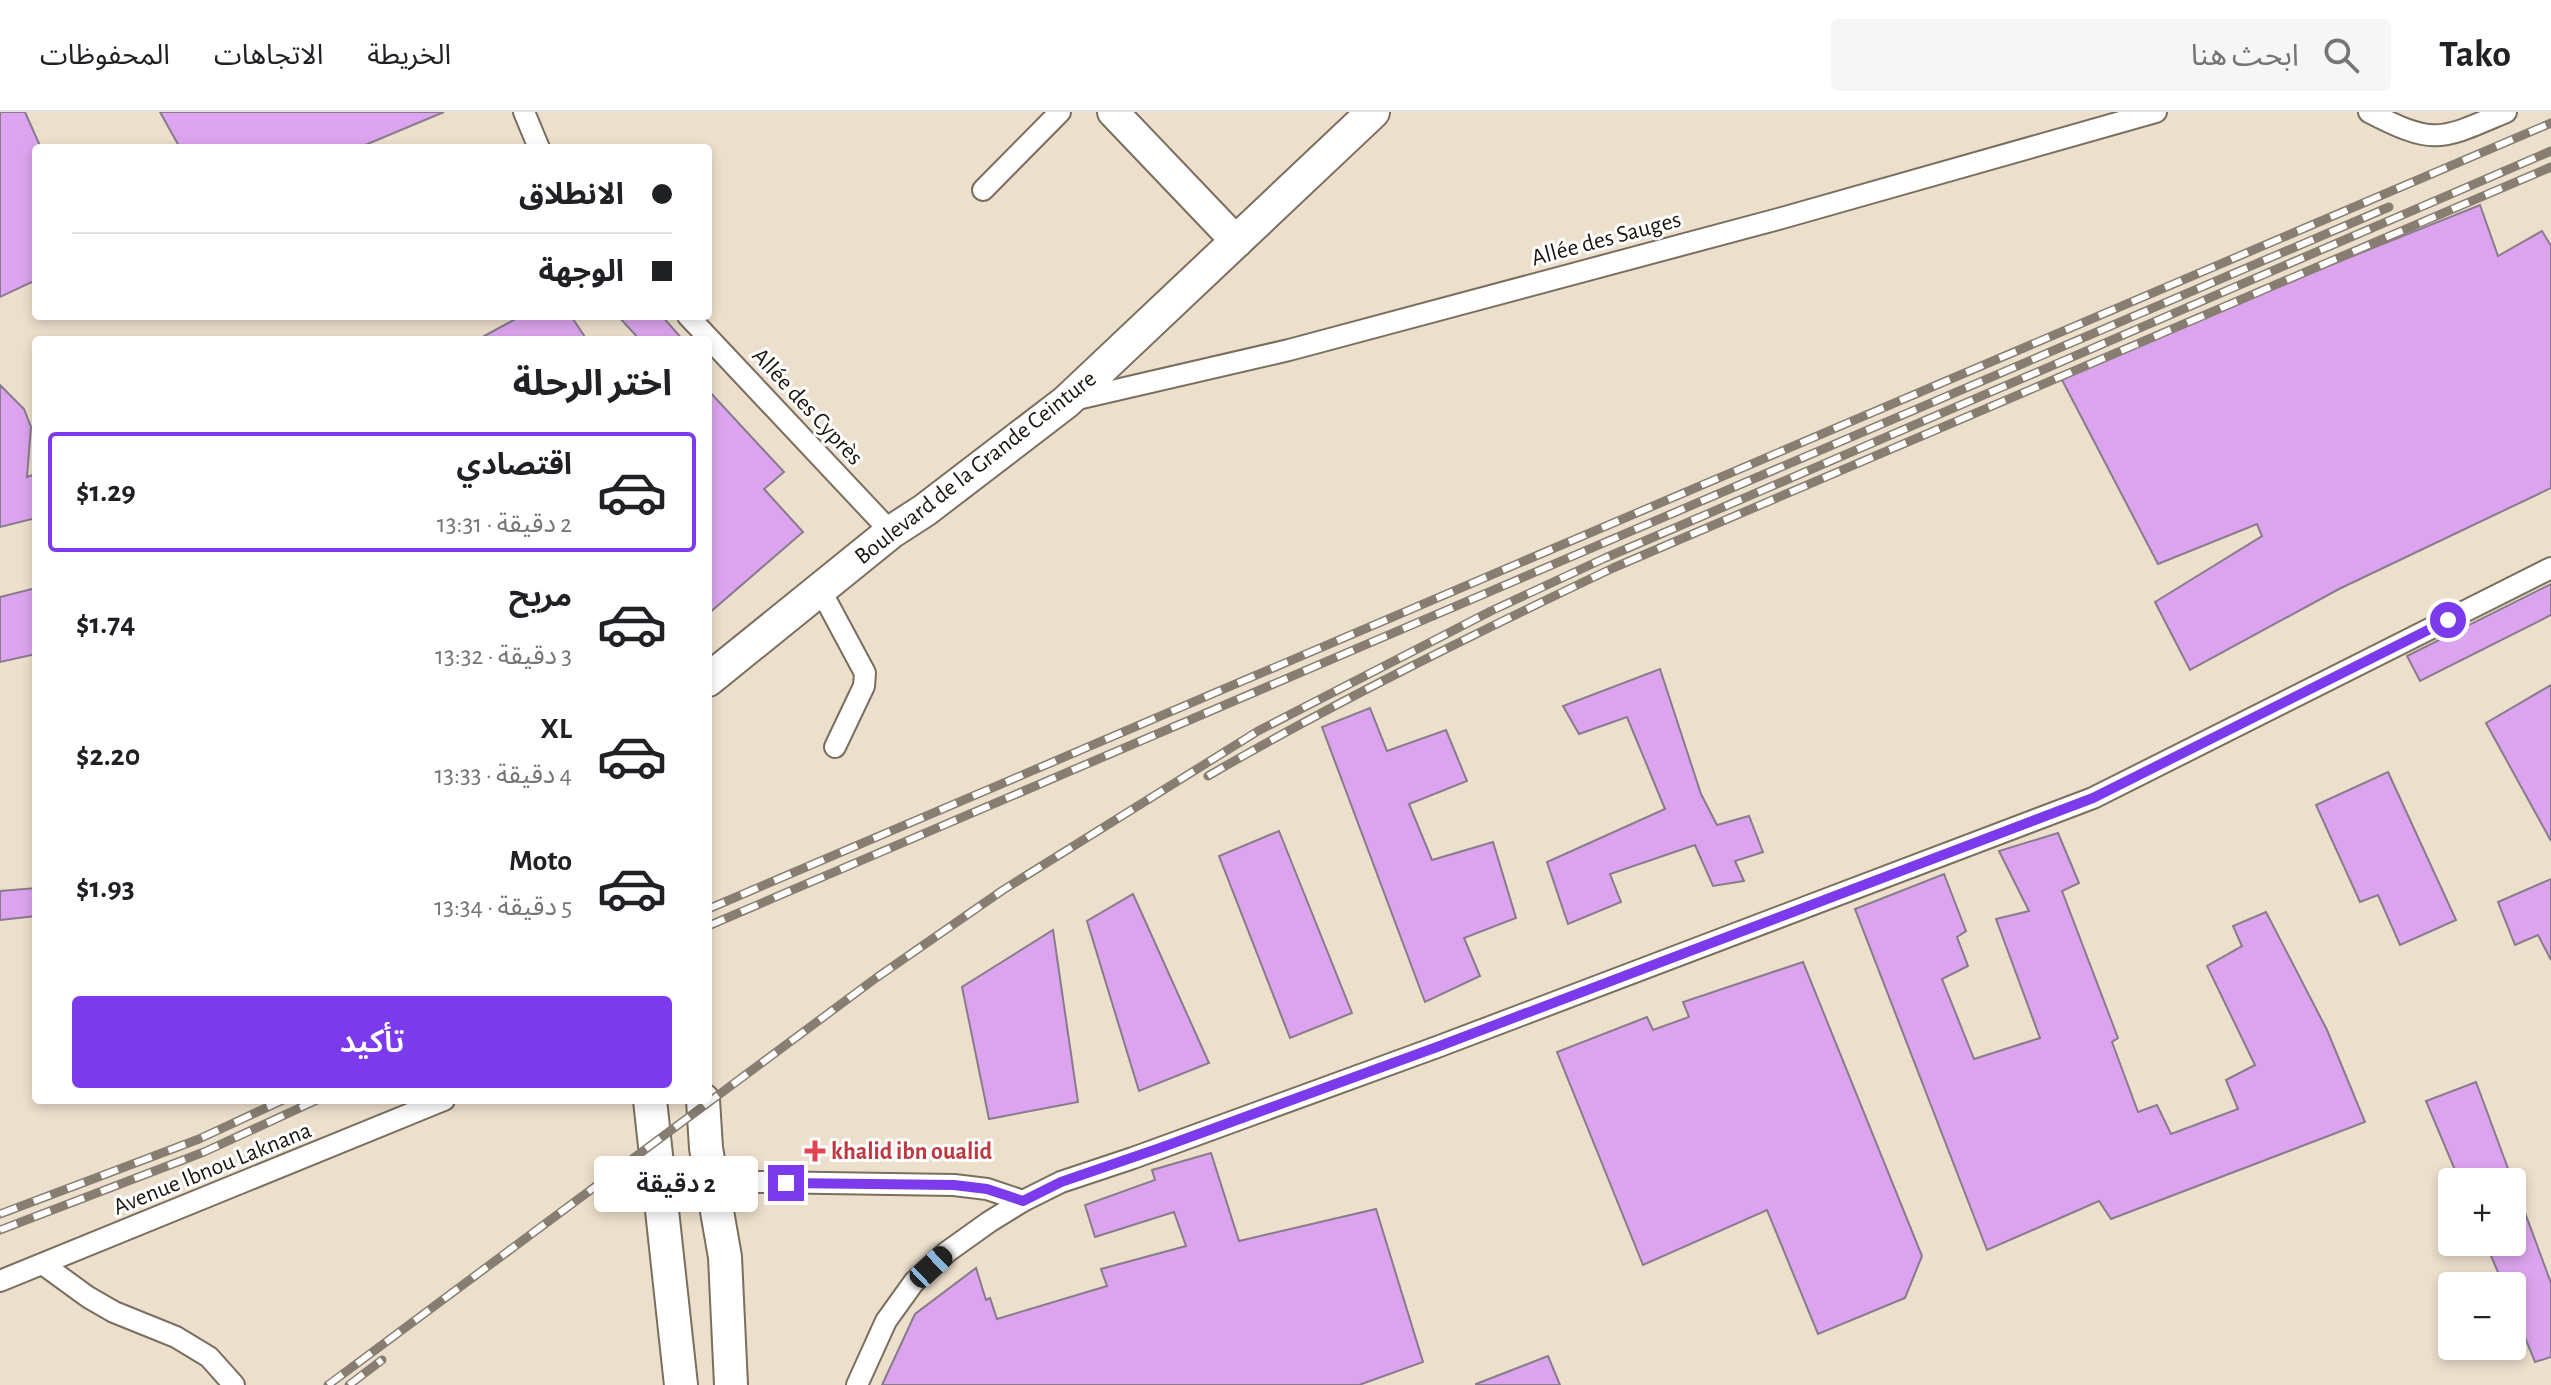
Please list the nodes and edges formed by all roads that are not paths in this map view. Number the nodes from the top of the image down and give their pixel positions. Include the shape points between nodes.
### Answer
1 (524, 112) edge
2 (1060, 112) edge
3 (1113, 112) edge
4 (1373, 112) edge
5 (2156, 112) edge
6 (2369, 112) edge
7 (2506, 112) edge
8 (537, 144) edge
9 (983, 190) dead end
10 (1237, 242) junction
11 (692, 320) edge
12 (707, 336) edge
13 (712, 342) edge
14 (1066, 402) junction
15 (891, 532) junction
16 (2551, 568) edge
17 (820, 589) junction
18 (712, 677) edge
19 (835, 747) dead end
20 (434, 1104) edge
21 (650, 1104) edge
22 (703, 1104) edge
23 (758, 1182) dead end
24 (1023, 1201) junction
25 (44, 1265) junction
26 (0, 1281) edge
27 (234, 1385) edge
28 (681, 1385) edge
29 (731, 1385) edge
30 (857, 1385) edge

1 - 8 street
2 - 9 street
3 - 10 street
4 - 10 main road, Boulevard de la Grande Ceinture
5 - 14 street, Allée des Sauges via 1289,350
6 - 7 street via 2405,131 2438,137
10 - 14 main road, Boulevard de la Grande Ceinture
11 - 12 street, Allée des Cyprès
13 - 15 street, Allée des Cyprès
14 - 15 main road, Boulevard de la Grande Ceinture
15 - 17 main road, Boulevard de la Grande Ceinture
16 - 24 street via 2093,798 1437,1047 1061,1182
17 - 18 main road, Boulevard de la Grande Ceinture
17 - 19 street via 865,673
20 - 25 street, Avenue Ibnou Laknana
21 - 28 main road
22 - 29 main road via 725,1257
23 - 24 street via 954,1185
24 - 30 street via 947,1252 914,1282 886,1321
25 - 26 street, Avenue Ibnou Laknana
25 - 27 street via 114,1312 209,1357

